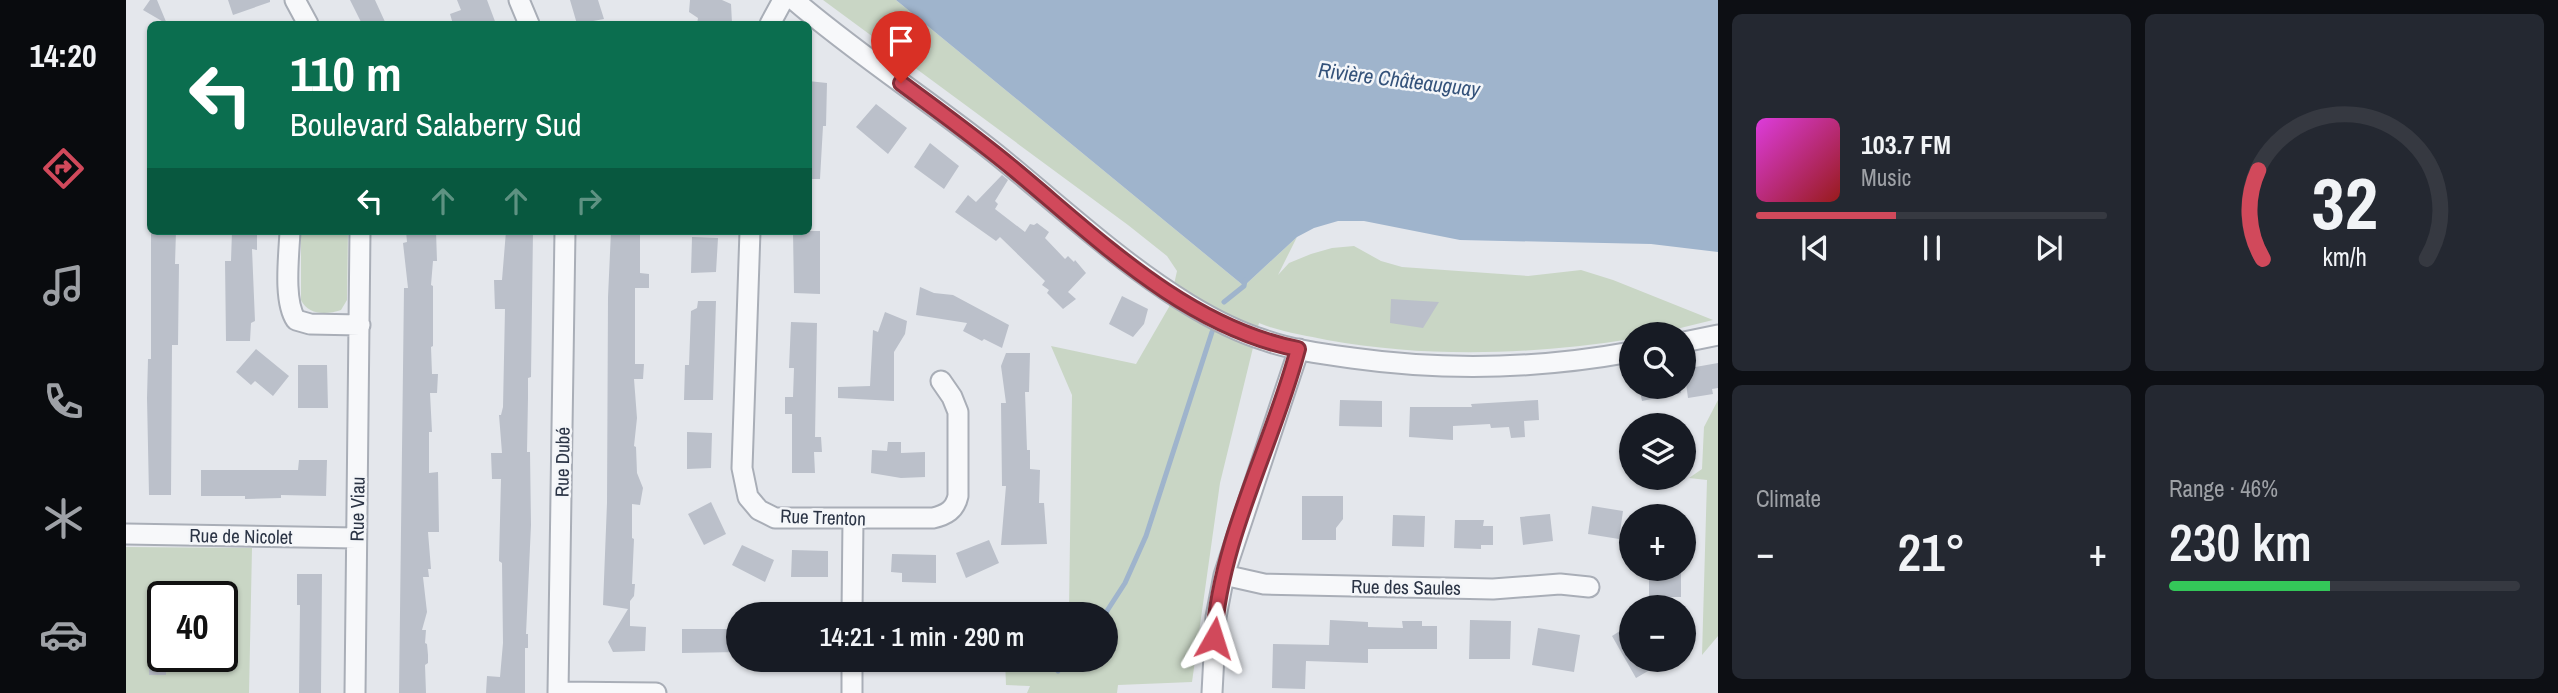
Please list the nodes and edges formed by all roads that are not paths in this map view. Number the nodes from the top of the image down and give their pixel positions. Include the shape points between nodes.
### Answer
1 (295, 0) edge
2 (519, 0) edge
3 (783, 0) edge
4 (794, 0) edge
5 (306, 21) edge
6 (527, 21) edge
7 (771, 21) edge
8 (290, 235) edge
9 (360, 235) edge
10 (565, 235) edge
11 (750, 235) edge
12 (360, 325) junction
13 (1718, 335) edge
14 (1696, 340) edge
15 (1298, 349) junction
16 (1619, 354) edge
17 (941, 382) dead end
18 (853, 519) junction
19 (126, 534) edge
20 (356, 538) junction
21 (1224, 575) junction
22 (1589, 587) dead end
23 (852, 602) edge
24 (852, 672) edge
25 (558, 692) edge
26 (355, 693) edge
27 (656, 693) edge
28 (852, 693) edge
29 (1212, 693) edge

1 - 5 street
2 - 6 street
3 - 7 street
4 - 15 street via 1154,282 1244,332
8 - 12 street via 289,298 296,320
9 - 12 street, Rue Viau
10 - 25 street, Rue Dubé
11 - 18 street, Rue Trenton via 744,488 752,504 775,518
12 - 20 street, Rue Viau
13 - 14 street
15 - 16 street via 1377,362 1463,367 1539,365
15 - 21 street
17 - 18 street, Rue Trenton via 956,404 960,421 956,503 933,519
18 - 23 street
19 - 20 street, Rue de Nicolet
20 - 26 street, Rue Viau
21 - 22 street, Rue des Saules via 1264,584
21 - 29 street via 1216,617
24 - 28 street
25 - 27 street

